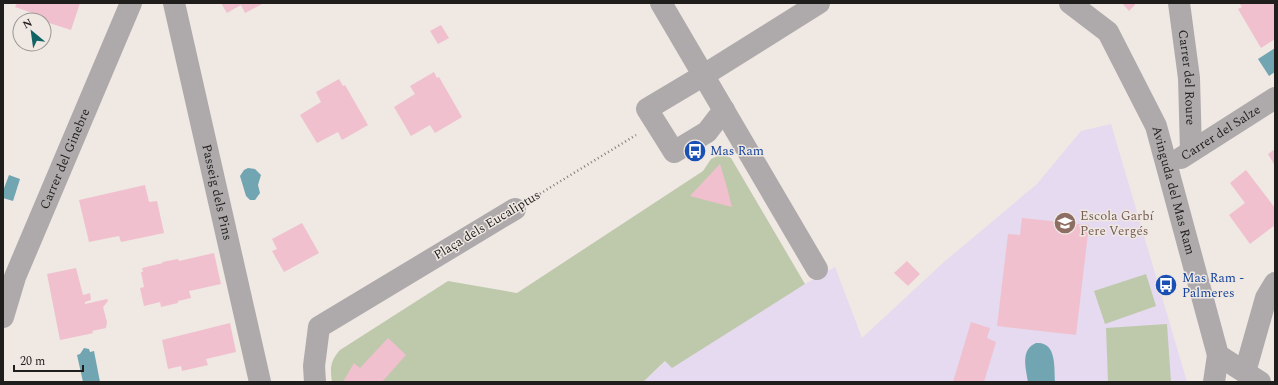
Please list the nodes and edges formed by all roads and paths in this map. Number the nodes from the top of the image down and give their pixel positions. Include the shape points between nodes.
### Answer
1 (131, 3) edge
2 (174, 3) edge
3 (661, 3) edge
4 (819, 3) edge
5 (1070, 3) edge
6 (1179, 3) edge
7 (704, 75) junction
8 (1275, 98) edge
9 (724, 110) junction
10 (656, 123) junction
11 (1191, 151) junction
12 (1167, 168) junction
13 (515, 209) joint
14 (816, 269) dead end
15 (1275, 283) edge
16 (3, 317) edge
17 (1218, 355) junction
18 (1252, 377) edge
19 (260, 382) edge
20 (316, 382) edge
21 (1214, 382) edge

1 - 16 street, Carrer del Ginebre via 15,277
2 - 19 street, Passeig dels Pins
3 - 7 street
4 - 7 street
5 - 12 street, Avinguda del Mas Ram via 1108,32 1156,126
6 - 11 street, Carrer del Roure via 1189,78
7 - 9 street
7 - 10 street via 647,109
8 - 11 street, Carrer del Salze
9 - 10 street via 707,132 674,152
9 - 14 street
10 - 13 path, Plaça dels Eucaliptus
11 - 12 street, Carrer del Salze
12 - 17 street, Avinguda del Mas Ram
13 - 20 street, Plaça dels Eucaliptus via 319,327 314,366
15 - 18 street via 1266,298
17 - 18 street
17 - 21 street

